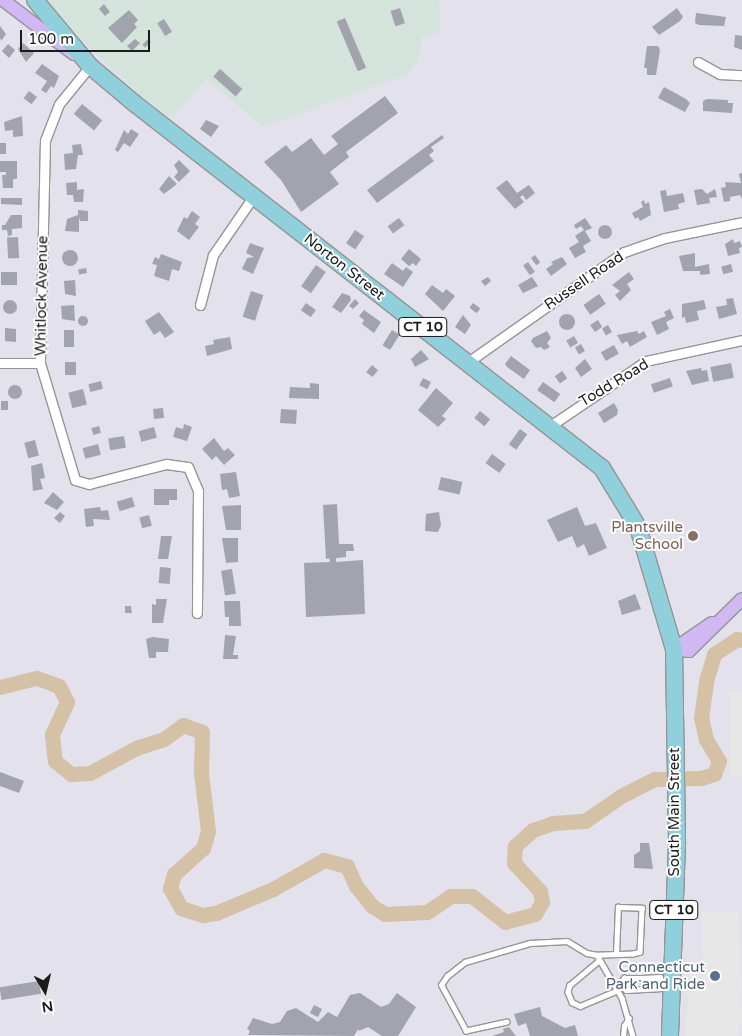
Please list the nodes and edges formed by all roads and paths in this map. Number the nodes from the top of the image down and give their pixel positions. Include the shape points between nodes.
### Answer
1 (3, 0) edge
2 (35, 0) edge
3 (698, 62) dead end
4 (90, 66) junction
5 (742, 75) edge
6 (253, 197) junction
7 (742, 222) edge
8 (200, 305) dead end
9 (742, 340) edge
10 (468, 362) junction
11 (0, 363) edge
12 (40, 363) junction
13 (550, 426) junction
14 (742, 599) edge
15 (197, 613) dead end
16 (674, 649) junction
17 (616, 954) junction
18 (597, 955) junction
19 (599, 961) junction
20 (668, 983) junction
21 (618, 985) junction
22 (618, 990) junction
23 (630, 1018) junction
24 (508, 1022) dead end
25 (623, 1036) edge
26 (633, 1036) edge
27 (670, 1036) edge

1 - 4 main road, Norton Street
2 - 4 highway, CT 10
3 - 5 street via 720,74
4 - 6 highway, Norton Street / CT 10
4 - 12 street, Whitlock Avenue via 59,104 45,140
6 - 8 street via 213,255
6 - 10 highway, Norton Street / CT 10
7 - 10 street, Russell Road via 665,238 624,252
9 - 13 street, Todd Road via 646,361
10 - 13 highway, Norton Street / CT 10
11 - 12 street
12 - 15 street, Whitlock Avenue via 75,480 89,484 166,464 188,468 198,491
13 - 16 highway, Norton Street / CT 10 via 602,468 638,527
14 - 16 main road via 721,618
16 - 20 highway, South Main Street / CT 10 via 676,784
17 - 17 lane via 640,952 642,908 618,907
17 - 18 lane
18 - 19 lane
18 - 24 lane via 567,941 530,943 465,962 441,985 466,1031
19 - 21 lane
19 - 22 lane via 570,984 572,1002 580,1006
20 - 21 lane via 658,988 626,990
20 - 21 lane via 660,977 624,978
20 - 27 highway, South Main Street / CT 10
21 - 22 lane
22 - 23 lane
23 - 25 lane via 624,1026
23 - 26 lane

